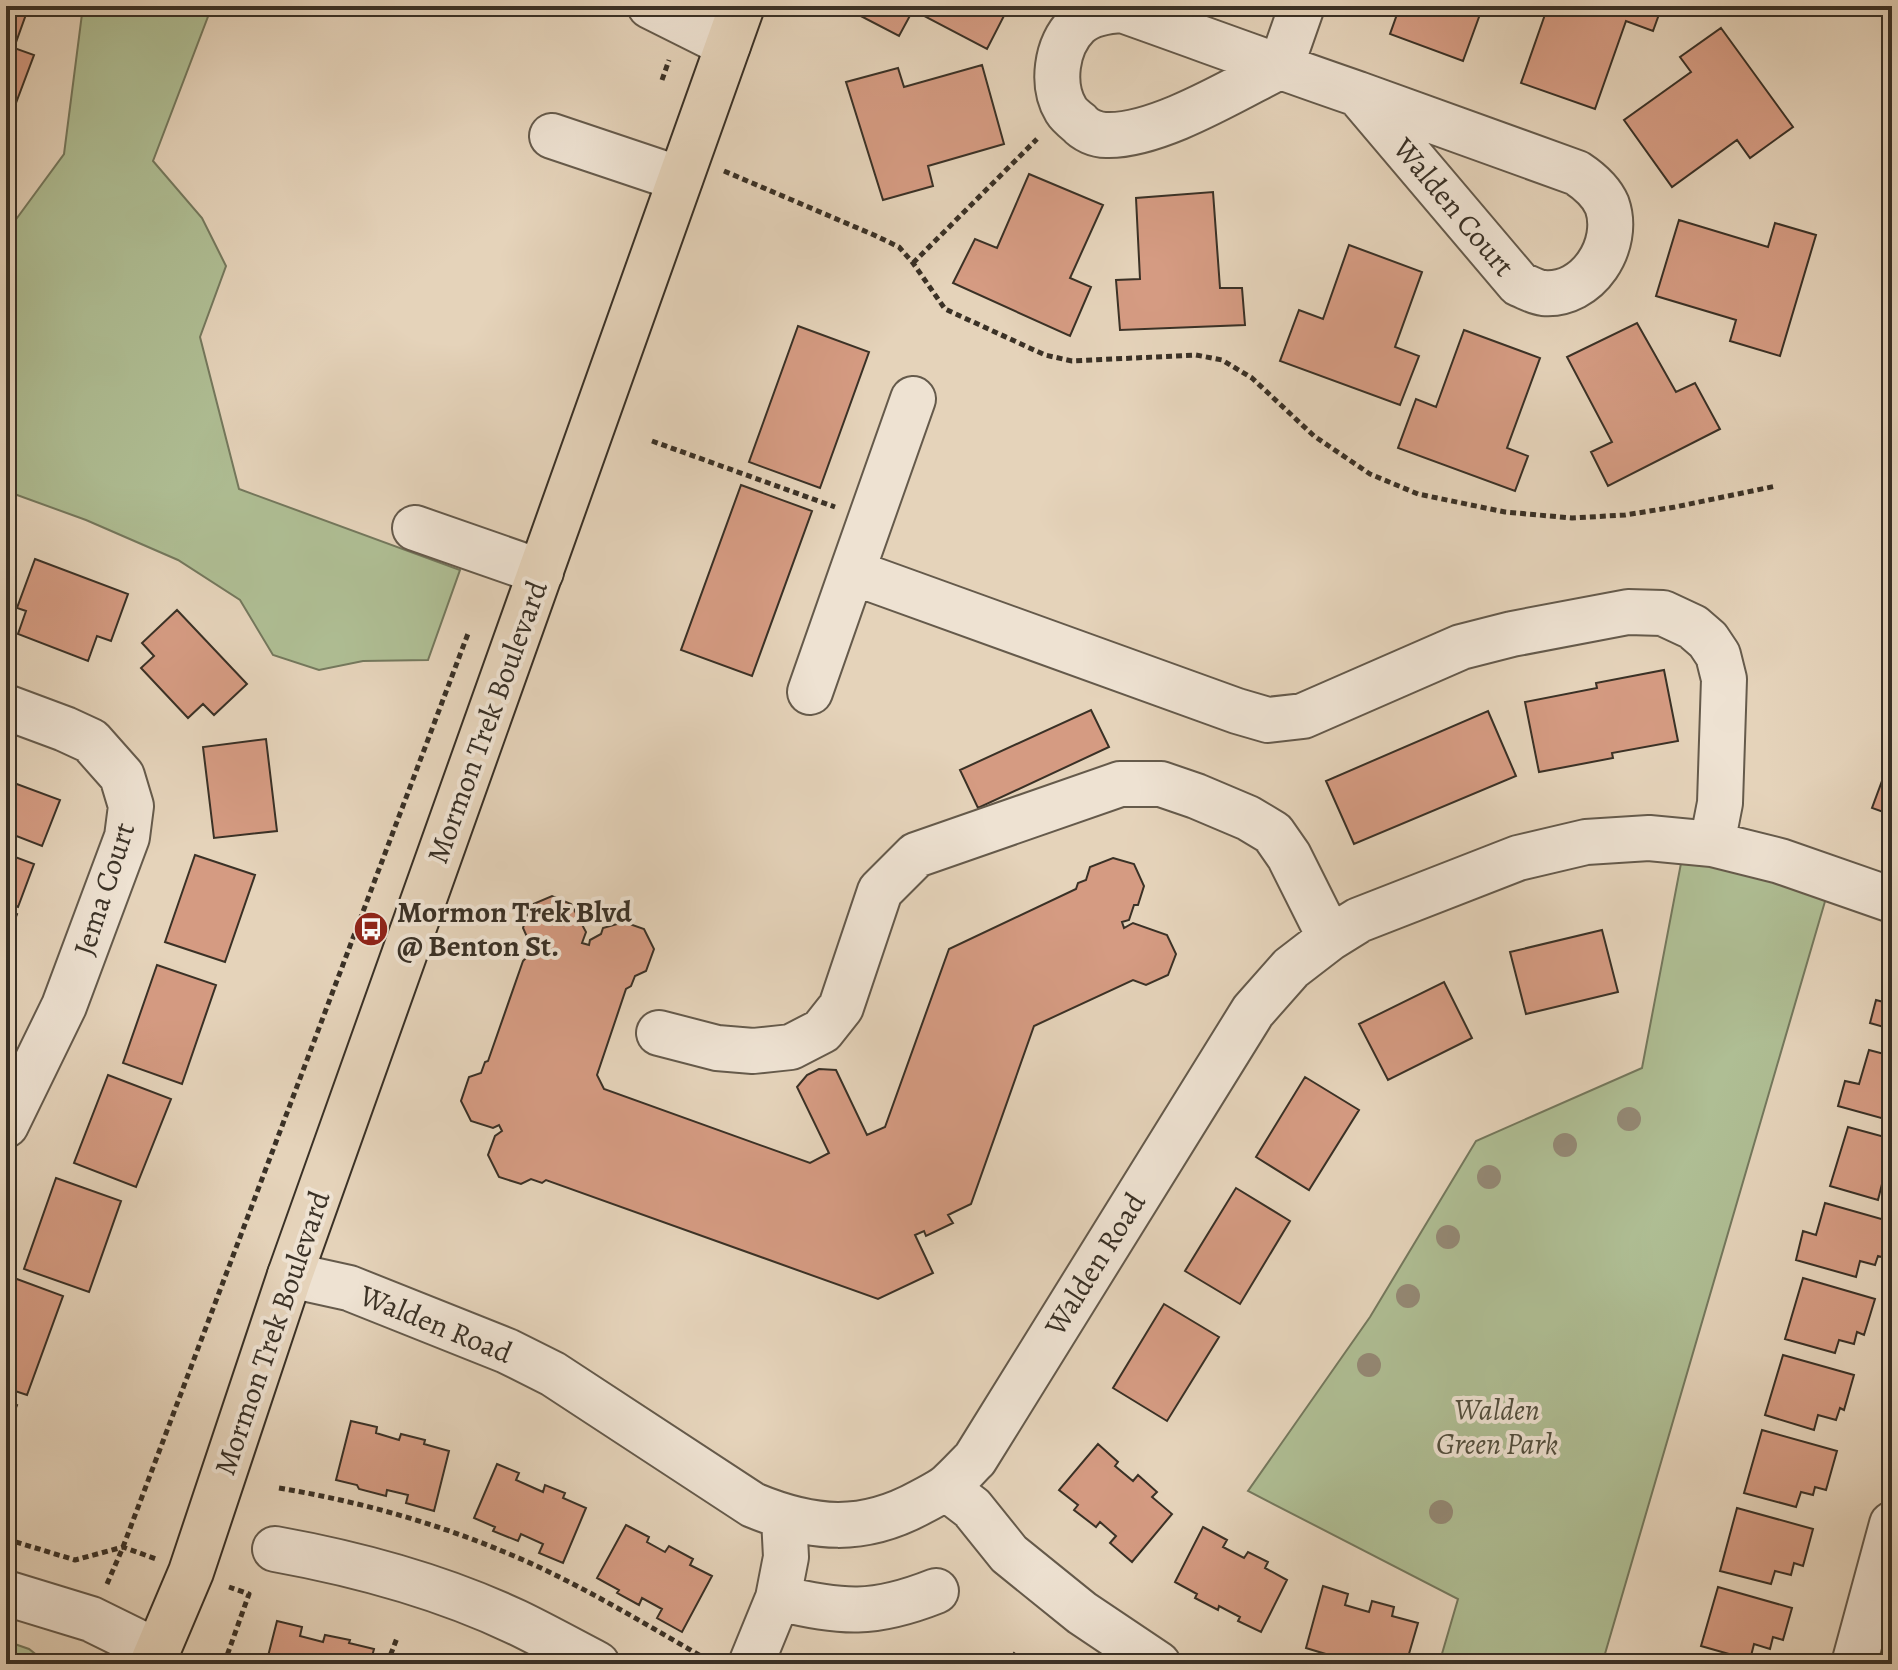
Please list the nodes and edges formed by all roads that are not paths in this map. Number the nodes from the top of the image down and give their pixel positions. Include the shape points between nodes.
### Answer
1 (650, 6) edge
2 (1302, 6) edge
3 (735, 25) edge
4 (1281, 66) junction
5 (1358, 94) junction
6 (552, 136) dead end
7 (701, 175) junction
8 (913, 399) dead end
9 (415, 528) dead end
10 (541, 572) junction
11 (852, 572) junction
12 (810, 692) dead end
13 (6, 707) edge
14 (1712, 844) junction
15 (1892, 900) edge
16 (1330, 938) junction
17 (659, 1033) dead end
18 (6, 1125) edge
19 (290, 1275) junction
20 (946, 1488) junction
21 (784, 1518) junction
22 (1892, 1524) edge
23 (275, 1549) dead end
24 (936, 1591) dead end
25 (6, 1593) edge
26 (778, 1598) junction
27 (154, 1658) edge
28 (732, 1658) edge
29 (597, 1664) edge
30 (1158, 1664) edge
31 (1854, 1664) edge

1 - 3 street
2 - 4 street
3 - 7 main road, Mormon Trek Boulevard
4 - 4 street, Walden Court via 1176,118 1138,132 1104,136 1084,129 1067,112 1057,91 1064,43 1078,24 1102,11 1122,10
4 - 5 street, Walden Court
5 - 5 street, Walden Court via 1577,173 1591,183 1606,202 1611,222 1608,245 1595,269 1560,293 1540,293 1519,284
6 - 7 street
7 - 10 main road, Mormon Trek Boulevard
8 - 11 street
9 - 10 street
10 - 19 main road, Mormon Trek Boulevard
11 - 12 street
11 - 14 street via 1268,720 1303,716 1461,647 1628,612 1663,613 1708,640 1724,679 1720,803
13 - 18 street, Jema Court via 91,741 122,776 131,806 127,837 64,1006
14 - 15 street, Walden Road
14 - 16 street, Walden Road via 1649,838 1586,842 1518,858 1359,920
16 - 17 street via 1273,833 1161,784 1120,784 916,855 880,891 841,1007 822,1031 791,1047 753,1051
16 - 20 street, Walden Road via 1291,968 1253,1011 975,1459
19 - 21 street, Walden Road via 349,1288 507,1351 553,1374 753,1505
19 - 27 main road, Mormon Trek Boulevard via 191,1572
20 - 21 street, Walden Road via 901,1513 857,1524 820,1525
20 - 30 street via 972,1508 1009,1554 1082,1613
21 - 26 street via 786,1557
22 - 31 street
23 - 29 street via 370,1569 466,1601
24 - 26 street via 881,1609 852,1611
25 - 27 street via 91,1619
26 - 28 street

